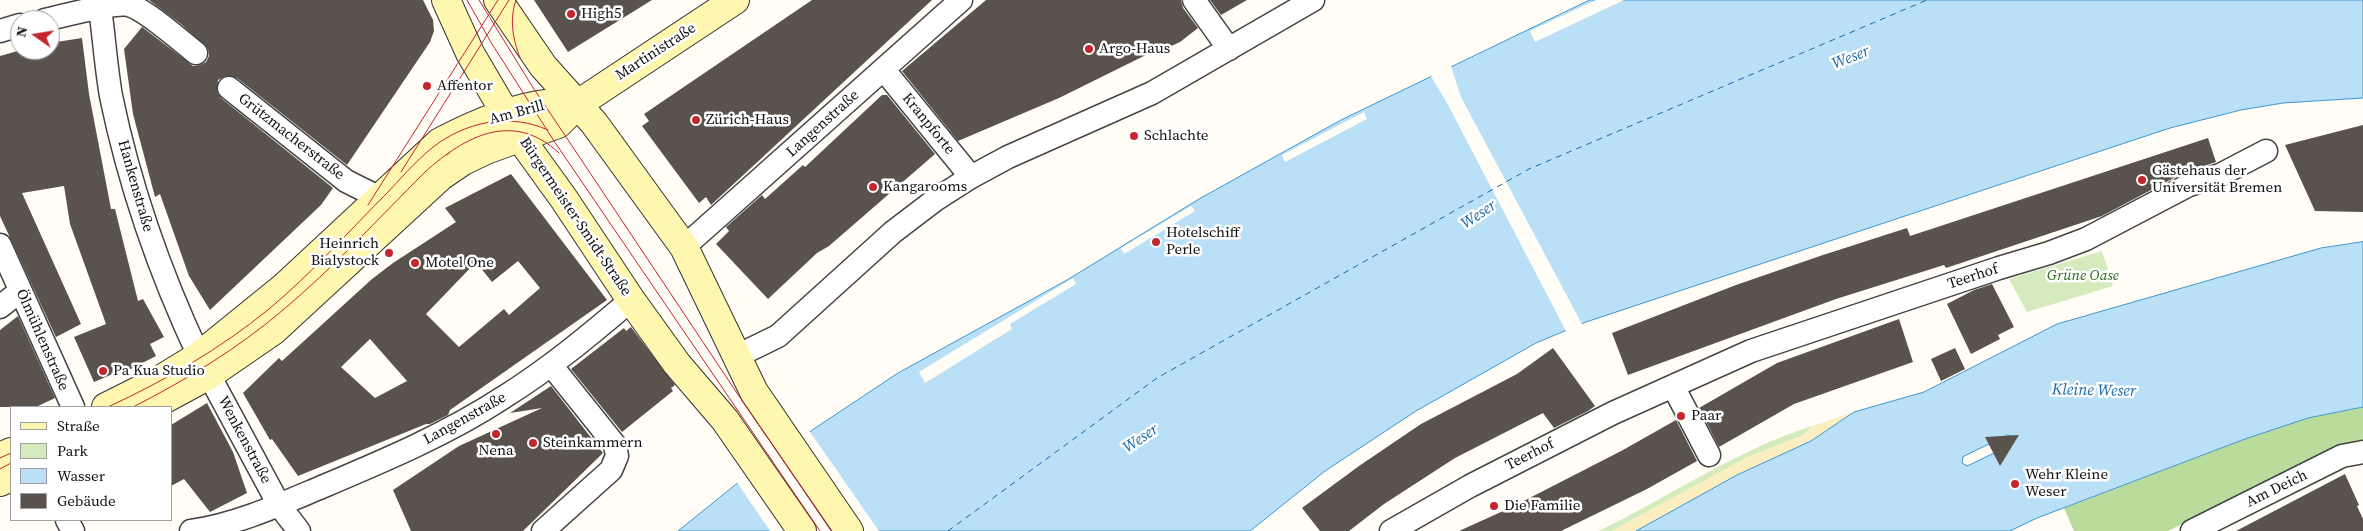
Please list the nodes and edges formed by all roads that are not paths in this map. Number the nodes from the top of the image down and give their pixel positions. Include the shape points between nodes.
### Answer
1 (446, 0) edge
2 (735, 0) edge
3 (961, 0) edge
4 (1194, 0) edge
5 (1313, 0) edge
6 (501, 2) edge
7 (101, 4) edge
8 (60, 16) edge
9 (1229, 49) junction
10 (196, 53) dead end
11 (884, 70) junction
12 (229, 88) dead end
13 (578, 104) junction
14 (507, 114) junction
15 (520, 138) junction
16 (2266, 151) dead end
17 (971, 177) junction
18 (380, 198) junction
19 (0, 245) edge
20 (684, 247) junction
21 (20, 291) junction
22 (631, 300) junction
23 (0, 307) edge
24 (737, 356) junction
25 (204, 365) junction
26 (551, 365) junction
27 (1673, 386) junction
28 (73, 406) edge
29 (108, 406) edge
30 (151, 406) edge
31 (2363, 452) edge
32 (1709, 455) dead end
33 (279, 505) junction
34 (205, 530) edge
35 (299, 531) edge
36 (543, 531) edge
37 (802, 531) edge
38 (849, 531) edge
39 (1391, 531) edge
40 (2192, 531) edge

1 - 14 main road, Bürgermeister-Smidt-Straße via 470,53
2 - 13 main road, Martinistraße
3 - 11 street, Langenstraße
4 - 9 street
5 - 9 street
6 - 13 main road via 543,66
7 - 8 street
7 - 10 street via 129,5 160,23
7 - 25 street, Hankenstraße via 111,94 128,168 156,259
9 - 17 street via 1152,93
11 - 17 street, Kranpforte
11 - 20 street, Langenstraße
12 - 18 street, Grützmacherstraße via 346,181
13 - 14 main road, Am Brill via 545,104
13 - 15 main road, Am Brill via 558,124
13 - 20 main road
14 - 15 main road, Bürgermeister-Smidt-Straße
14 - 18 main road, Am Brill via 461,130 440,142
15 - 22 main road, Bürgermeister-Smidt-Straße
15 - 25 main road, Am Brill via 463,161 441,176 273,331
16 - 27 street, Teerhof via 2220,175 2189,185 2086,239 1751,351
17 - 24 street via 894,232 778,336
18 - 25 main road, Am Brill
19 - 21 street, Ölmühlenstraße
20 - 24 main road
21 - 23 street
21 - 28 street, Ölmühlenstraße
22 - 26 street, Langenstraße
22 - 37 main road, Bürgermeister-Smidt-Straße via 677,364 725,420
24 - 38 main road via 757,397
25 - 29 main road via 158,381
25 - 30 main road
25 - 33 street, Wenkenstraße
26 - 33 street, Langenstraße via 503,398 405,452
26 - 36 street via 615,445 617,456 612,470
27 - 32 street
27 - 39 street, Teerhof via 1470,486
31 - 40 street, Am Deich via 2342,456
33 - 34 street, Langenstraße
33 - 35 street, Wenkenstraße

